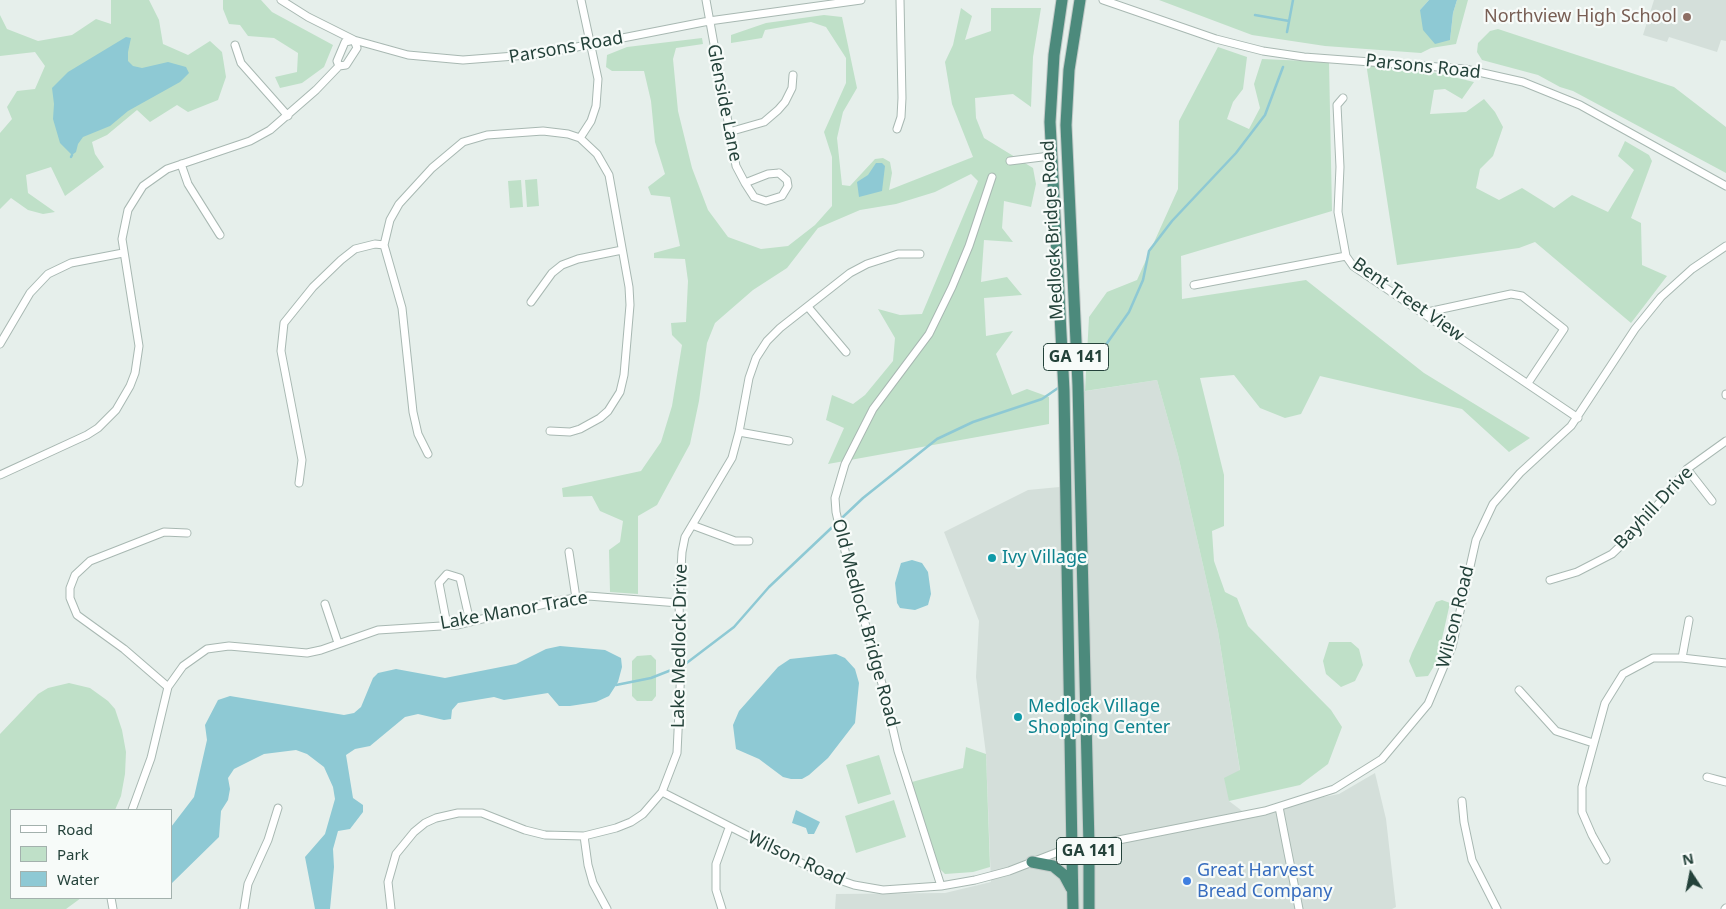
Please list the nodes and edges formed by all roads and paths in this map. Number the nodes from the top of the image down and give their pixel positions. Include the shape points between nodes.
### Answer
1 (281, 0) edge
2 (581, 0) edge
3 (706, 0) edge
4 (861, 0) edge
5 (900, 0) edge
6 (1062, 0) edge
7 (1080, 0) edge
8 (1102, 0) edge
9 (709, 21) junction
10 (354, 40) junction
11 (235, 44) dead end
12 (592, 46) junction
13 (338, 66) junction
14 (793, 75) dead end
15 (1343, 98) dead end
16 (288, 116) junction
17 (897, 129) dead end
18 (729, 132) junction
19 (580, 138) junction
20 (1050, 156) junction
21 (1010, 161) dead end
22 (181, 164) junction
23 (992, 177) dead end
24 (745, 184) junction
25 (1726, 186) edge
26 (220, 235) dead end
27 (384, 245) junction
28 (1726, 246) edge
29 (622, 250) junction
30 (124, 253) junction
31 (920, 254) dead end
32 (1346, 256) junction
33 (1194, 285) dead end
34 (531, 302) dead end
35 (808, 307) junction
36 (1423, 313) junction
37 (0, 344) edge
38 (846, 352) dead end
39 (1528, 383) junction
40 (1578, 418) junction
41 (550, 431) dead end
42 (739, 432) junction
43 (789, 441) dead end
44 (1726, 441) edge
45 (428, 454) dead end
46 (1687, 469) junction
47 (0, 476) edge
48 (299, 483) dead end
49 (1712, 501) dead end
50 (692, 525) junction
51 (187, 533) dead end
52 (749, 541) dead end
53 (568, 552) dead end
54 (1550, 580) dead end
55 (576, 598) junction
56 (679, 603) junction
57 (325, 604) dead end
58 (1689, 620) dead end
59 (470, 622) junction
60 (447, 625) junction
61 (338, 643) junction
62 (1682, 658) junction
63 (1726, 662) edge
64 (168, 687) junction
65 (1519, 690) dead end
66 (1593, 743) junction
67 (1707, 776) dead end
68 (1726, 782) edge
69 (662, 792) junction
70 (1462, 801) dead end
71 (278, 808) dead end
72 (1279, 808) junction
73 (132, 809) edge
74 (729, 828) junction
75 (584, 836) junction
76 (1090, 845) junction
77 (1072, 848) junction
78 (1606, 860) dead end
79 (1032, 862) junction
80 (941, 886) junction
81 (1072, 891) junction
82 (244, 909) edge
83 (391, 909) edge
84 (607, 909) edge
85 (722, 909) edge
86 (1072, 909) edge
87 (1089, 909) edge
88 (1299, 909) edge
89 (1497, 909) edge

1 - 10 street, Parsons Road
2 - 12 street
3 - 9 street, Glenside Lane
4 - 9 street, Parsons Road
5 - 17 street via 902,98
6 - 20 highway, Medlock Bridge Road / GA 141 via 1054,55
7 - 76 highway, Medlock Bridge Road / GA 141 via 1069,70 1066,125 1078,385
8 - 25 street, Parsons Road via 1216,39 1263,51 1465,70 1523,82 1580,105
9 - 12 street, Parsons Road
9 - 18 street, Glenside Lane
10 - 12 street, Parsons Road via 408,55 463,60 510,58
10 - 13 street via 345,42
10 - 13 street via 357,48 346,65
11 - 16 street via 241,63
12 - 19 street via 598,79 596,106 591,122
13 - 16 street
14 - 18 street via 792,88 778,110 764,122
15 - 32 street, Bent Treet View via 1337,105 1338,203
16 - 22 street via 250,141
18 - 24 street, Glenside Lane via 736,166
19 - 27 street via 543,131 487,135 463,142 432,168 399,204 390,220
19 - 29 street via 597,154 609,175
20 - 21 street
20 - 77 highway, Medlock Bridge Road / GA 141 via 1064,391
22 - 26 street via 188,184
22 - 30 street via 154,176 134,197 123,224
23 - 80 street, Old Medlock Bridge Road via 952,287 928,334 873,409 845,464 835,498 845,551 898,751
24 - 24 street, Glenside Lane via 754,197 766,201 782,196 788,186 787,180 779,174 768,174
27 - 45 street via 402,308 413,412 418,434
27 - 48 street via 355,249 298,303 284,323 281,350 302,460
28 - 40 street, Wilson Road via 1676,282 1647,312
29 - 34 street via 562,265 552,273
29 - 41 street via 630,305 620,392 608,411 590,425 570,432
30 - 37 street via 71,264 48,274 30,293
30 - 47 street via 139,346 135,373 123,400 107,420 87,435
31 - 35 street, Lake Medlock Drive via 898,254 867,264
32 - 33 street
32 - 36 street, Bent Treet View via 1353,266
35 - 38 street
35 - 42 street, Lake Medlock Drive via 767,341 756,358
36 - 39 street, Bent Treet View
36 - 39 street via 1511,294 1522,296 1564,329
39 - 40 street, Bent Treet View
40 - 72 street, Wilson Road via 1505,488 1482,523 1471,555 1452,647 1434,694 1417,720 1382,759 1354,779 1334,790
42 - 43 street
42 - 50 street, Lake Medlock Drive via 732,458
44 - 46 street, Bayhill Drive
46 - 49 street
46 - 54 street, Bayhill Drive via 1637,530 1612,554 1576,572
50 - 52 street via 735,541
50 - 56 street, Lake Medlock Drive via 685,536 682,552
51 - 64 street via 164,532 90,561 75,575 70,588 70,598 77,615
53 - 55 street
55 - 56 street, Lake Manor Trace
55 - 59 street, Lake Manor Trace
56 - 69 street, Lake Medlock Drive via 681,666 677,753
57 - 61 street
58 - 62 street
59 - 60 street, Lake Manor Trace
59 - 60 street via 460,578 447,574 439,583
60 - 61 street, Lake Manor Trace via 378,630
61 - 64 street, Lake Manor Trace via 307,653 229,646 207,650 183,666
62 - 63 street
62 - 66 street via 1653,658 1623,674 1605,703
64 - 73 street, Lake Manor Trace via 151,758
65 - 66 street via 1556,731
66 - 78 street via 1582,787 1582,812
67 - 68 street
69 - 74 street, Wilson Road
69 - 75 street, Lake Medlock Drive via 643,814 631,822
70 - 89 street via 1472,860
71 - 82 street via 248,884
72 - 76 street, Wilson Road
72 - 88 street
74 - 80 street, Wilson Road via 847,884 883,890
74 - 85 street via 716,864 716,890
75 - 83 street, Lake Medlock Drive via 546,835 482,813 458,813 436,818 414,832 396,854 388,882
75 - 84 street via 588,865
76 - 77 street
76 - 87 highway, Medlock Bridge Road / GA 141
77 - 79 street
77 - 81 highway, Medlock Bridge Road / GA 141
79 - 80 street via 995,875
79 - 81 highway via 1053,866 1064,875
81 - 86 highway, Medlock Bridge Road / GA 141

